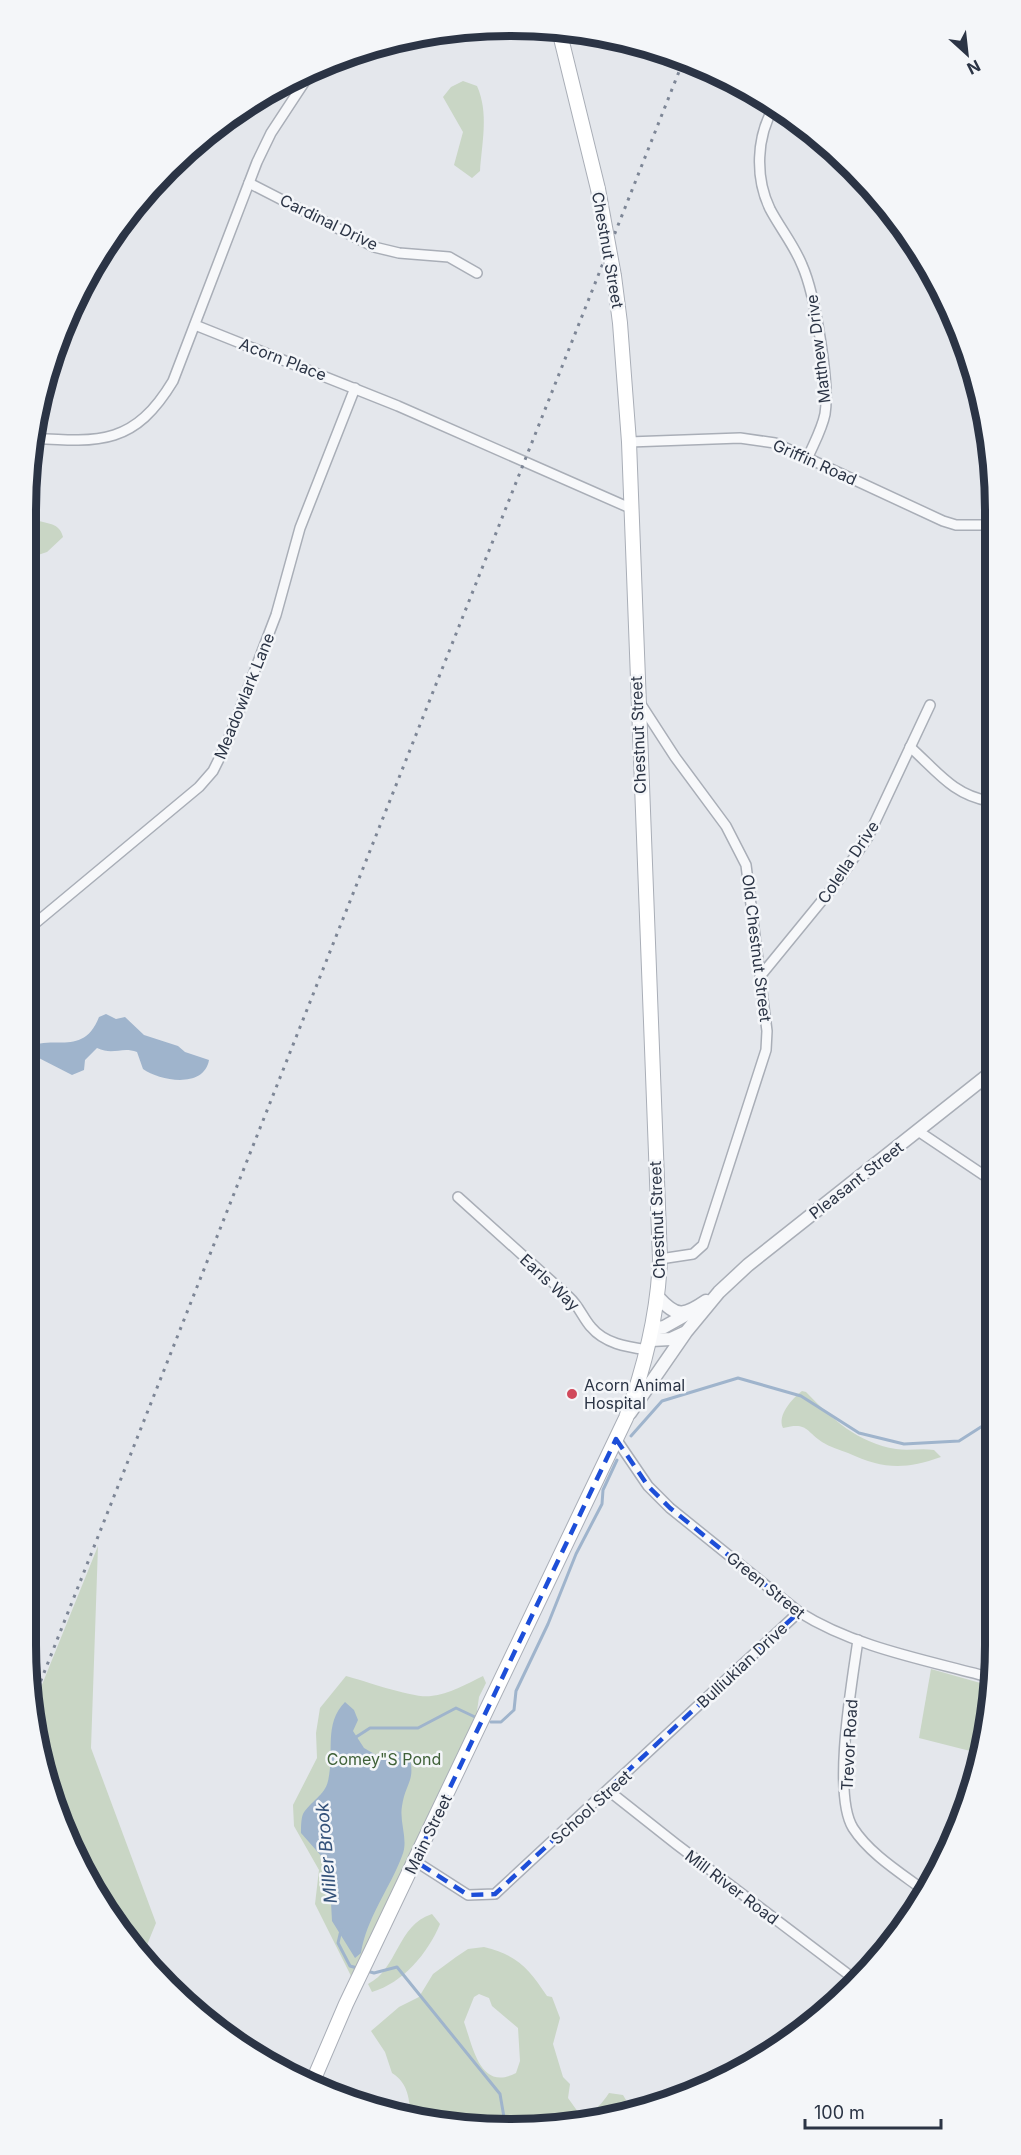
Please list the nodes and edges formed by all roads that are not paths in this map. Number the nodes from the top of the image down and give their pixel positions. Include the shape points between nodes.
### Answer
1 (561, 39) edge
2 (303, 84) edge
3 (771, 114) edge
4 (249, 183) junction
5 (477, 273) dead end
6 (195, 325) junction
7 (355, 388) junction
8 (42, 438) edge
9 (629, 442) junction
10 (808, 457) junction
11 (630, 507) junction
12 (985, 525) edge
13 (636, 698) junction
14 (930, 705) dead end
15 (910, 747) junction
16 (985, 800) edge
17 (36, 923) edge
18 (762, 974) junction
19 (985, 1077) edge
20 (918, 1131) junction
21 (985, 1175) edge
22 (458, 1197) dead end
23 (660, 1259) junction
24 (719, 1292) junction
25 (658, 1297) junction
26 (692, 1311) junction
27 (686, 1332) junction
28 (650, 1340) junction
29 (626, 1418) junction
30 (616, 1439) junction
31 (799, 1612) junction
32 (858, 1640) junction
33 (984, 1676) edge
34 (686, 1719) joint
35 (609, 1791) junction
36 (415, 1861) junction
37 (918, 1886) edge
38 (850, 1976) edge
39 (315, 2077) edge

1 - 9 main road, Chestnut Street, bridge via 598,189 614,276
2 - 4 street via 271,133
3 - 10 street, Matthew Drive via 761,142 761,180 771,210 794,247 810,284 825,400 822,423
4 - 5 street, Cardinal Drive via 374,247 449,257
4 - 6 street
6 - 7 street, Acorn Place
6 - 8 street via 173,381 135,427 95,441
7 - 11 street, Acorn Place
7 - 17 street, Meadowlark Lane via 296,538 273,624 219,761 198,787
9 - 10 street, Griffin Road via 751,438
9 - 11 main road, Chestnut Street
10 - 12 street, Griffin Road via 943,521
11 - 13 main road, Chestnut Street
13 - 18 street, Old Chestnut Street via 738,847 746,865
13 - 23 main road, Chestnut Street
14 - 15 street, Colella Drive
15 - 16 street via 958,791
15 - 18 street, Colella Drive via 868,837 838,881
18 - 23 street, Old Chestnut Street via 766,1050 703,1245 693,1254
19 - 20 street, Pleasant Street
20 - 21 street
20 - 24 street, Pleasant Street
22 - 28 street, Earls Way via 579,1306 591,1328 601,1336 628,1347
23 - 25 main road, Chestnut Street
24 - 26 street, Pleasant Street
24 - 27 street, Pleasant Street
25 - 26 street via 672,1312
25 - 28 main road, Chestnut Street
26 - 28 street, Pleasant Street
27 - 28 street via 671,1339
27 - 29 street, Pleasant Street
28 - 29 main road, Chestnut Street
29 - 30 main road, Chestnut Street
30 - 31 street, Green Street via 648,1486 670,1508
30 - 36 main road, Main Street
31 - 32 street, Green Street
31 - 34 street, Bulliukian Drive
32 - 33 street, Green Street
32 - 37 street, Trevor Road via 844,1773 850,1820 864,1842
34 - 35 street, School Street
35 - 36 street, School Street via 495,1894 468,1895
35 - 38 street, Mill River Road
36 - 39 main road, Main Street

